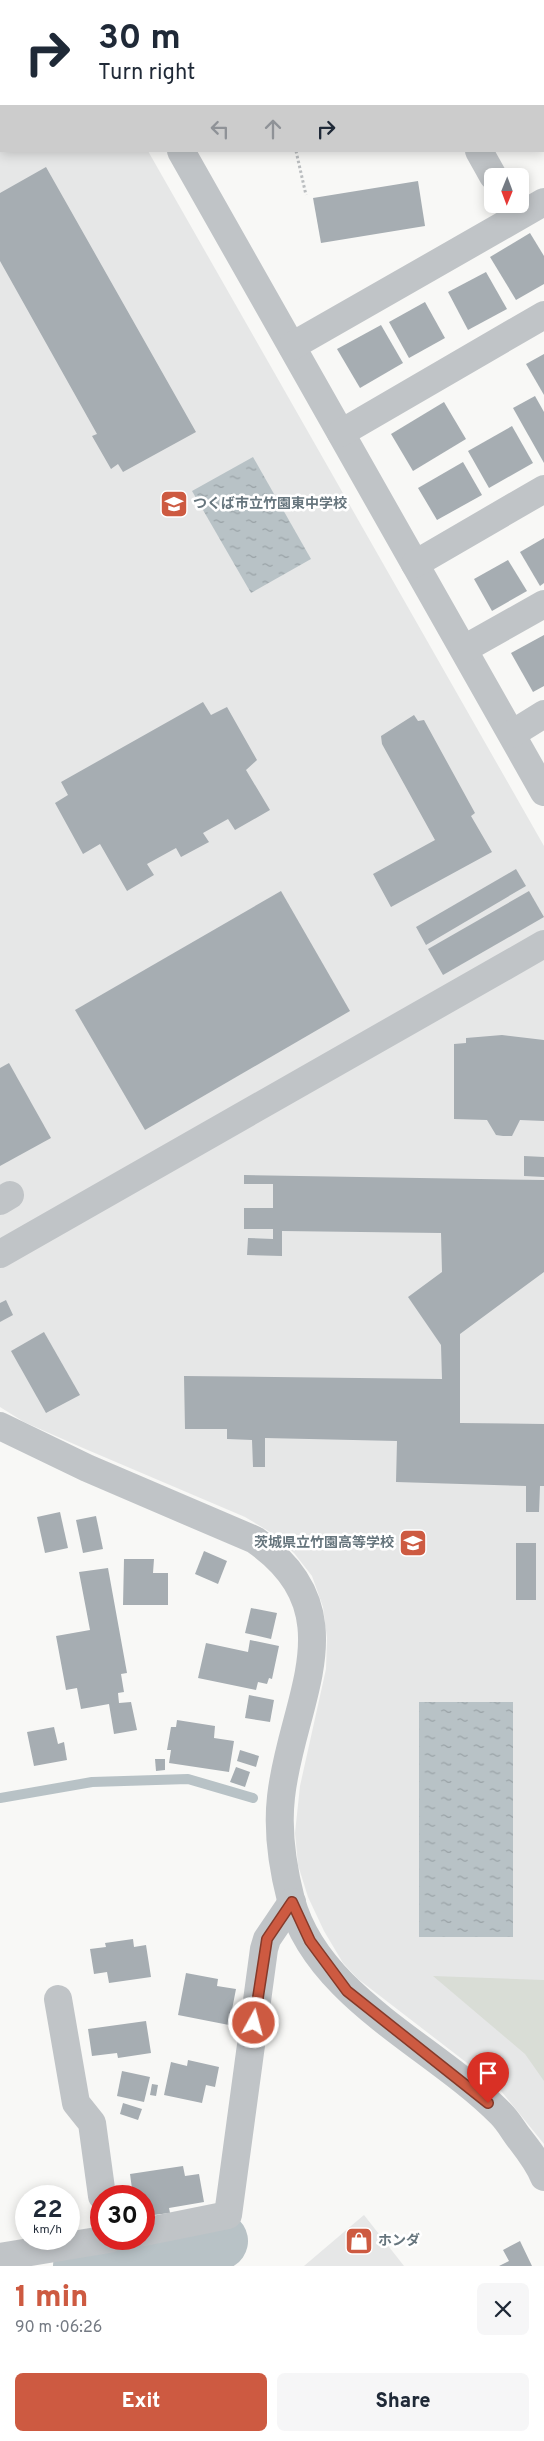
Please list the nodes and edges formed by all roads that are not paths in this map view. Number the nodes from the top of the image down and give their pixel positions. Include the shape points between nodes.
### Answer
1 (182, 152) edge
2 (479, 152) edge
3 (488, 168) edge
4 (544, 202) edge
5 (529, 206) edge
6 (509, 213) edge
7 (544, 316) edge
8 (292, 346) junction
9 (341, 433) junction
10 (544, 489) edge
11 (415, 564) junction
12 (544, 604) edge
13 (464, 649) junction
14 (544, 714) edge
15 (512, 734) junction
16 (544, 792) edge
17 (544, 944) edge
18 (0, 1254) edge
19 (0, 1426) edge
20 (292, 1902) junction
21 (58, 1999) dead end
22 (544, 2177) edge
23 (100, 2185) edge
24 (155, 2230) edge
25 (90, 2242) edge
26 (0, 2257) edge

1 - 8 street
2 - 3 street
4 - 5 street
6 - 8 street
7 - 9 street
8 - 9 street
9 - 11 street
10 - 11 street
11 - 13 street
12 - 13 street
13 - 15 street
14 - 15 street
15 - 16 street
17 - 18 street
19 - 20 street via 87,1468 255,1540 272,1552 296,1582 310,1613 313,1647 281,1795 279,1844
20 - 22 street via 310,1941 347,1991 501,2114 539,2164
20 - 24 street via 267,1939 264,1949 228,2215
21 - 23 street via 76,2103 92,2123
25 - 26 street

